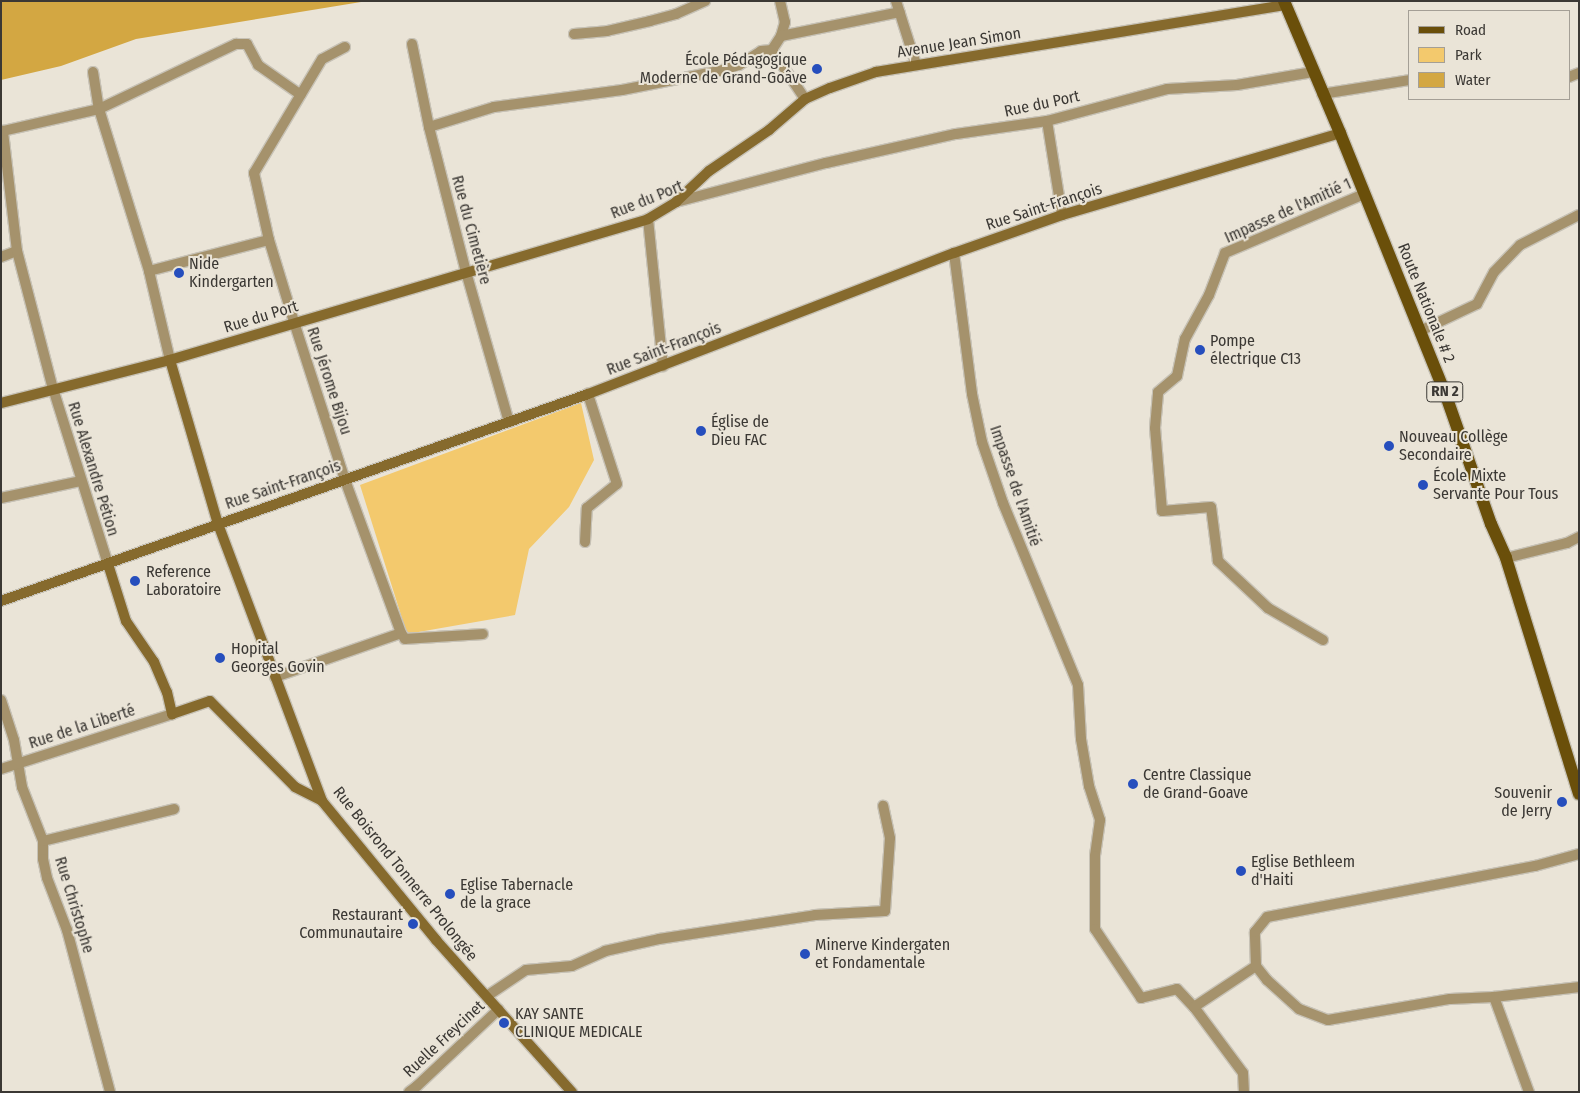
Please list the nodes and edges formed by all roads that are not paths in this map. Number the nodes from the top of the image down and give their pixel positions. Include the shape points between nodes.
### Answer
1 (705, 1) edge
2 (780, 1) edge
3 (896, 1) edge
4 (1284, 3) edge
5 (900, 12) junction
6 (574, 34) dead end
7 (781, 36) junction
8 (412, 44) dead end
9 (345, 47) dead end
10 (772, 50) junction
11 (916, 64) junction
12 (93, 72) dead end
13 (1313, 72) junction
14 (1408, 80) edge
15 (1322, 94) junction
16 (301, 95) junction
17 (805, 99) junction
18 (99, 109) junction
19 (1047, 121) junction
20 (429, 127) junction
21 (1340, 133) junction
22 (1364, 194) junction
23 (676, 202) junction
24 (1062, 215) junction
25 (1579, 215) edge
26 (648, 220) junction
27 (269, 240) junction
28 (17, 251) junction
29 (954, 253) junction
30 (1, 257) edge
31 (149, 270) junction
32 (466, 272) junction
33 (294, 322) junction
34 (1420, 331) junction
35 (170, 360) junction
36 (663, 366) junction
37 (52, 389) junction
38 (588, 394) junction
39 (1, 403) edge
40 (509, 422) junction
41 (345, 480) junction
42 (80, 481) junction
43 (1, 498) edge
44 (218, 524) junction
45 (1579, 536) edge
46 (585, 542) dead end
47 (1506, 558) junction
48 (108, 564) junction
49 (1, 601) edge
50 (400, 632) junction
51 (483, 634) dead end
52 (1323, 640) dead end
53 (275, 677) junction
54 (1, 700) edge
55 (172, 714) junction
56 (19, 763) junction
57 (1, 769) edge
58 (1579, 794) edge
59 (322, 801) junction
60 (883, 806) dead end
61 (174, 809) dead end
62 (43, 841) junction
63 (1579, 854) edge
64 (1256, 966) junction
65 (1579, 987) edge
66 (487, 996) junction
67 (1494, 997) junction
68 (1194, 1007) junction
69 (499, 1009) junction
70 (110, 1092) edge
71 (409, 1092) edge
72 (572, 1092) edge
73 (1244, 1092) edge
74 (1529, 1092) edge

1 - 6 street via 650,21
2 - 7 street via 785,22
3 - 5 street
4 - 11 street, Avenue Jean Simon
4 - 13 main road, Route Nationale # 2 / RN 2
5 - 7 street
5 - 11 street
7 - 10 street
8 - 20 street, Rue du Cimetière
9 - 16 street, Rue Jérome Bijou via 322,59
10 - 17 street
10 - 20 street via 761,51 739,65 719,71 629,89 494,107
11 - 17 street, Avenue Jean Simon via 876,72
12 - 18 street
13 - 15 main road, Route Nationale # 2 / RN 2
13 - 19 street, Rue du Port via 1237,85 1167,89
14 - 15 street
15 - 21 main road, Route Nationale # 2 / RN 2
16 - 18 street via 258,65 247,44 236,44
16 - 27 street, Rue Jérome Bijou via 254,173
17 - 23 street, Avenue Jean Simon via 769,130 709,171
18 - 28 street, Rue Alexandre Pétion via 3,131
18 - 31 street
19 - 23 street, Rue du Port via 947,136
19 - 24 street
20 - 32 street, Rue du Cimetière
21 - 22 main road, Route Nationale # 2 / RN 2
21 - 24 street, Rue Saint-François
22 - 34 main road, Route Nationale # 2 / RN 2
22 - 52 street, Impasse de l'Amitié 1 via 1226,253 1209,295 1185,339 1177,376 1158,392 1155,428 1162,511 1211,507 1218,561 1268,608
23 - 26 street, Rue du Port
24 - 29 street, Rue Saint-François
25 - 34 street via 1520,245 1494,272 1477,304
26 - 32 street, Rue du Port
26 - 36 street
27 - 31 street
27 - 33 street, Rue Jérome Bijou
28 - 30 street
28 - 37 street, Rue Alexandre Pétion
29 - 36 street, Rue Saint-François
29 - 68 street, Impasse de l'Amitié via 972,394 982,442 1003,503 1078,685 1081,740 1089,786 1100,820 1095,856 1095,929 1140,998 1177,989
31 - 35 street
32 - 33 street, Rue du Port
32 - 40 street, Rue du Cimetière
33 - 35 street, Rue du Port
33 - 41 street, Rue Jérome Bijou
34 - 47 main road, Route Nationale # 2 / RN 2
35 - 37 street, Rue du Port
35 - 44 street, Rue Boisrond Tonnerre Prolongée
36 - 38 street, Rue Saint-François
37 - 39 street, Rue du Port
37 - 42 street, Rue Alexandre Pétion
38 - 40 street, Rue Saint-François
38 - 46 street via 617,484 587,508
40 - 41 street, Rue Saint-François
41 - 44 street, Rue Saint-François
41 - 50 street, Rue Jérome Bijou
42 - 43 street
42 - 48 street, Rue Alexandre Pétion
44 - 48 street, Rue Saint-François
44 - 53 street, Rue Boisrond Tonnerre Prolongée
45 - 47 street via 1567,543
47 - 58 main road, Route Nationale # 2 / RN 2
48 - 49 street, Rue Saint-François
48 - 55 street, Rue Alexandre Pétion via 126,621 154,662
50 - 51 street via 405,639
50 - 53 street
53 - 59 street, Rue Boisrond Tonnerre Prolongée
54 - 56 street, Rue Christophe
55 - 56 street, Rue de la Liberté
55 - 59 street via 210,701 295,787
56 - 57 street, Rue de la Liberté
56 - 62 street, Rue Christophe via 22,787
59 - 66 street, Rue Boisrond Tonnerre Prolongée via 436,940
60 - 66 street via 890,838 884,911 815,915 659,938 605,951 572,966 526,970
61 - 62 street
62 - 70 street, Rue Christophe via 48,878 67,930
63 - 64 street via 1535,866 1267,916 1255,932
64 - 67 street via 1299,1009 1328,1020 1450,999
64 - 68 street
65 - 67 street
66 - 69 street, Rue Boisrond Tonnerre Prolongée
67 - 74 street
68 - 73 street via 1243,1073
69 - 71 street, Ruelle Freycinet
69 - 72 street, Rue Boisrond Tonnerre Prolongée

